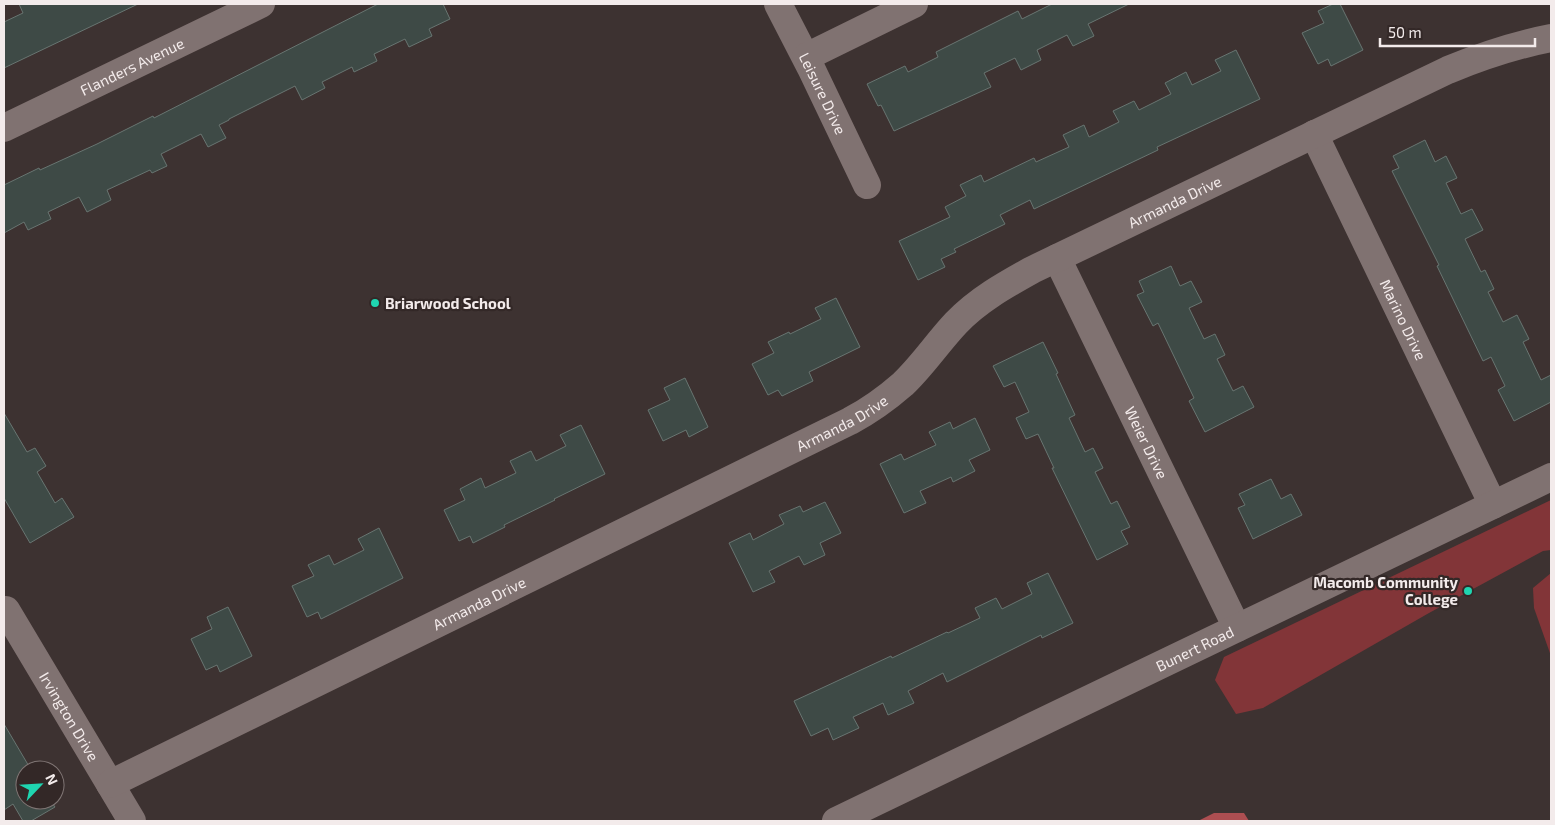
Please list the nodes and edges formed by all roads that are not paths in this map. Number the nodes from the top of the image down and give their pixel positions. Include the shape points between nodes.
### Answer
1 (261, 4) edge
2 (778, 4) edge
3 (914, 4) edge
4 (1551, 38) edge
5 (806, 56) junction
6 (4, 128) edge
7 (1314, 134) junction
8 (866, 184) dead end
9 (1058, 258) junction
10 (1551, 476) edge
11 (1494, 505) junction
12 (6, 610) dead end
13 (1237, 628) junction
14 (110, 784) junction
15 (132, 821) edge
16 (836, 821) edge

1 - 6 street, Flanders Avenue
2 - 5 street, Leisure Drive
3 - 5 street
4 - 7 street, Armanda Drive via 1481,56
5 - 8 street, Leisure Drive
7 - 9 street, Armanda Drive
7 - 11 street, Marino Drive
9 - 13 street, Weier Drive
9 - 14 street, Armanda Drive via 980,302 956,323 904,383 850,422
10 - 11 street, Bunert Road
11 - 13 street, Bunert Road
12 - 14 street, Irvington Drive
13 - 16 street, Bunert Road
14 - 15 street, Irvington Drive

